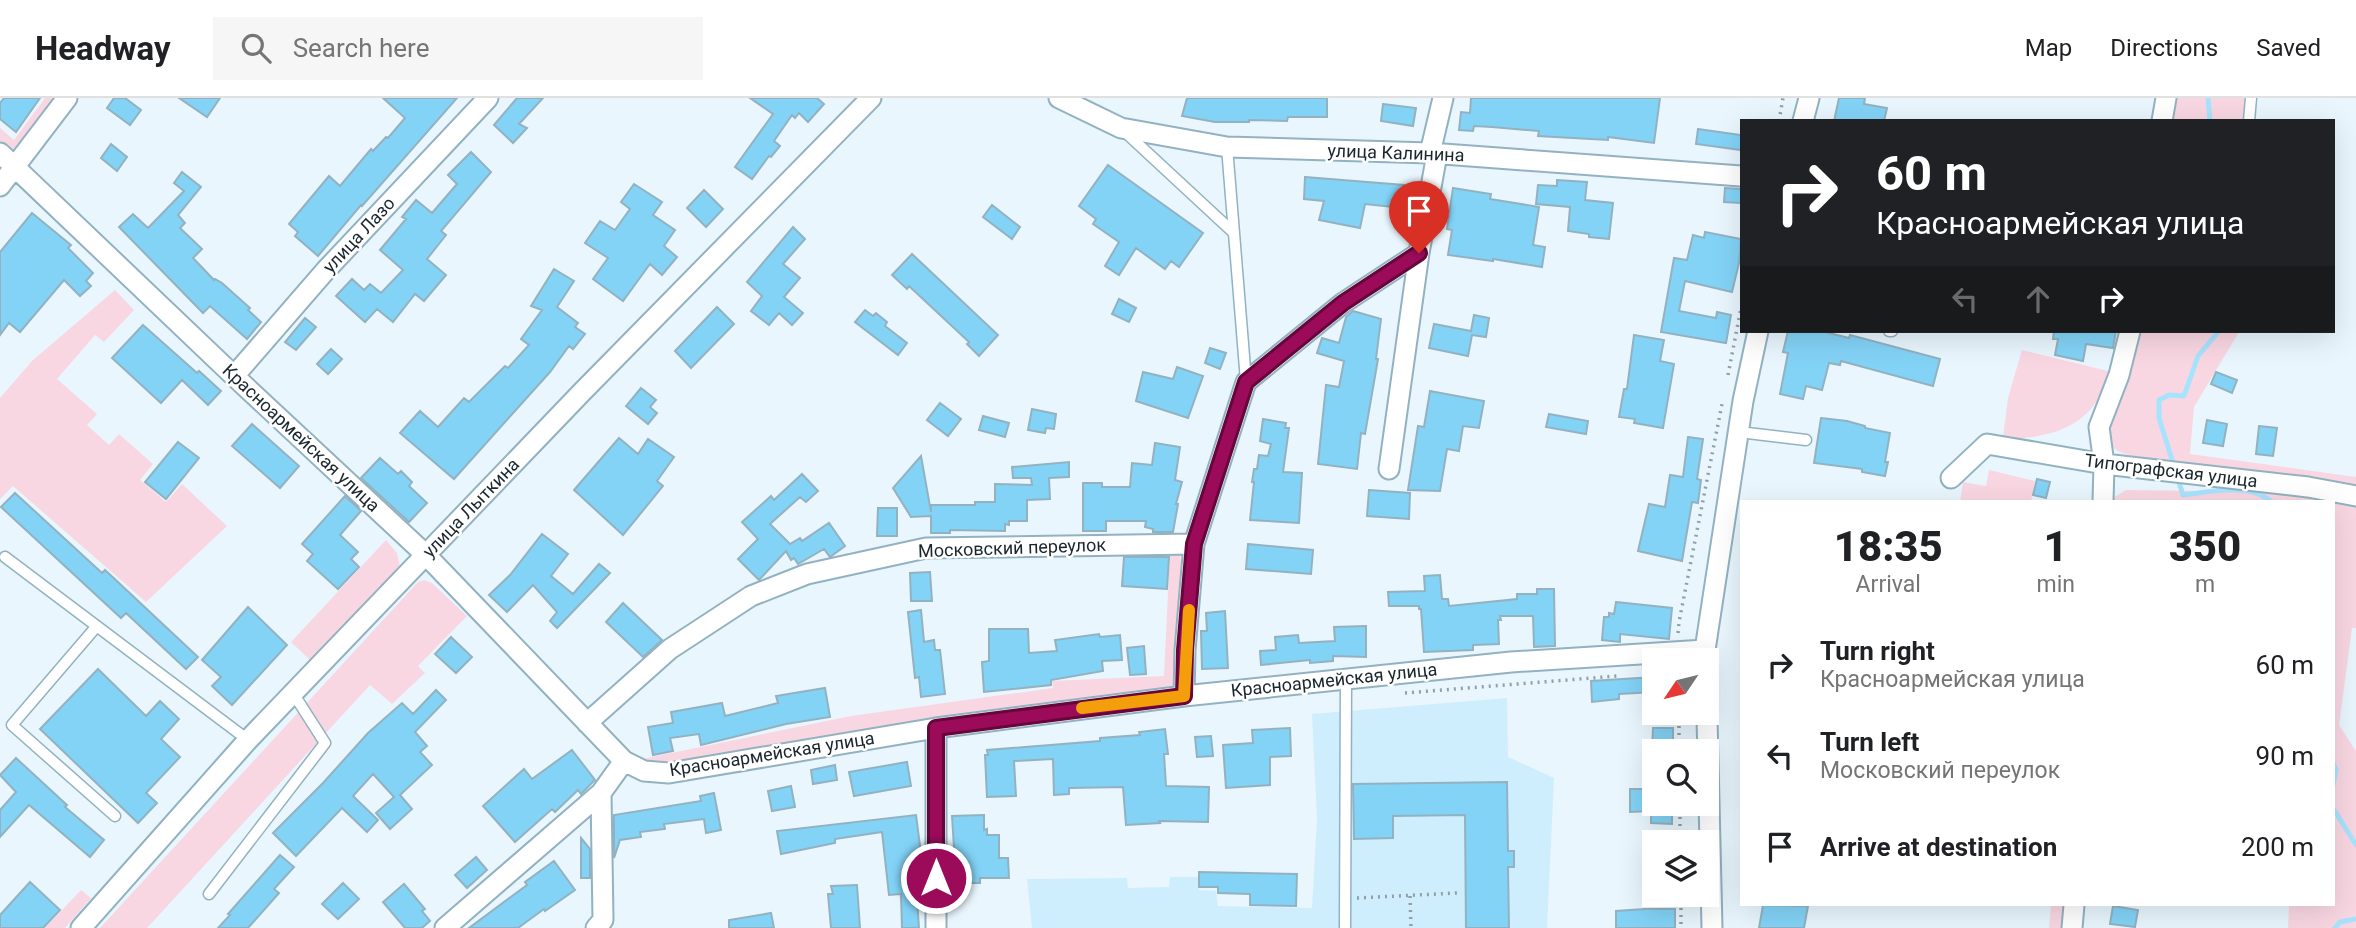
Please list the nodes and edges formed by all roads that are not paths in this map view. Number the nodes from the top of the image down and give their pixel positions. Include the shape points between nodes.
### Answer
1 (67, 98) edge
2 (488, 98) edge
3 (871, 98) edge
4 (1059, 98) edge
5 (1443, 98) edge
6 (1809, 98) edge
7 (2166, 98) edge
8 (2251, 98) edge
9 (1804, 119) edge
10 (2162, 119) edge
11 (2249, 119) edge
12 (1121, 128) junction
13 (1227, 147) junction
14 (0, 153) edge
15 (1434, 153) junction
16 (15, 166) junction
17 (1740, 176) edge
18 (0, 186) edge
19 (1234, 233) junction
20 (1419, 253) junction
21 (1758, 333) edge
22 (2130, 333) edge
23 (234, 376) junction
24 (1246, 382) junction
25 (1739, 432) junction
26 (1806, 440) dead end
27 (2104, 464) junction
28 (1390, 469) dead end
29 (1951, 478) dead end
30 (2356, 496) edge
31 (2103, 500) edge
32 (1194, 544) junction
33 (426, 555) junction
34 (5, 557) dead end
35 (96, 627) junction
36 (1707, 648) edge
37 (1642, 653) edge
38 (1346, 679) junction
39 (293, 693) junction
40 (1184, 696) junction
41 (587, 723) junction
42 (1707, 725) edge
43 (936, 728) junction
44 (248, 740) junction
45 (624, 761) junction
46 (601, 793) junction
47 (115, 816) dead end
48 (209, 894) dead end
49 (2074, 906) edge
50 (81, 928) edge
51 (445, 928) edge
52 (596, 928) edge
53 (936, 928) edge
54 (1345, 928) edge
55 (1712, 928) edge
56 (2073, 928) edge

1 - 16 street
2 - 23 street, улица Лазо via 326,270
3 - 33 street, улица Лыткина
4 - 12 street, улица Калинина
5 - 15 street
6 - 9 street
7 - 10 street
8 - 11 lane
12 - 13 street, улица Калинина
12 - 19 lane
13 - 15 street, улица Калинина
13 - 19 lane
14 - 16 street, Красноармейская улица
15 - 17 street, улица Калинина
15 - 20 street
16 - 18 street
16 - 23 street, Красноармейская улица
19 - 24 lane
20 - 24 street via 1343,303
20 - 28 street
21 - 25 street
22 - 27 street via 2099,428
23 - 33 street, Красноармейская улица
24 - 32 street
25 - 26 lane
25 - 36 street
27 - 29 street, Типографская улица via 1987,444
27 - 30 street, Типографская улица
27 - 31 street
32 - 40 street
32 - 41 street, Московский переулок via 926,548 807,574 751,596 670,649
33 - 39 street, улица Лыткина
33 - 41 street, Красноармейская улица
34 - 35 lane
35 - 44 lane
35 - 47 lane via 12,725
37 - 38 street, Красноармейская улица
38 - 40 street, Красноармейская улица
38 - 54 lane
39 - 44 street, улица Лыткина
39 - 48 lane via 325,743
40 - 43 street, Красноармейская улица
41 - 45 street, Красноармейская улица
42 - 55 street
43 - 45 street, Красноармейская улица via 669,772 644,771
43 - 53 street
44 - 50 street, улица Лыткина
45 - 46 street
46 - 51 street
46 - 52 street via 603,920
49 - 56 street

